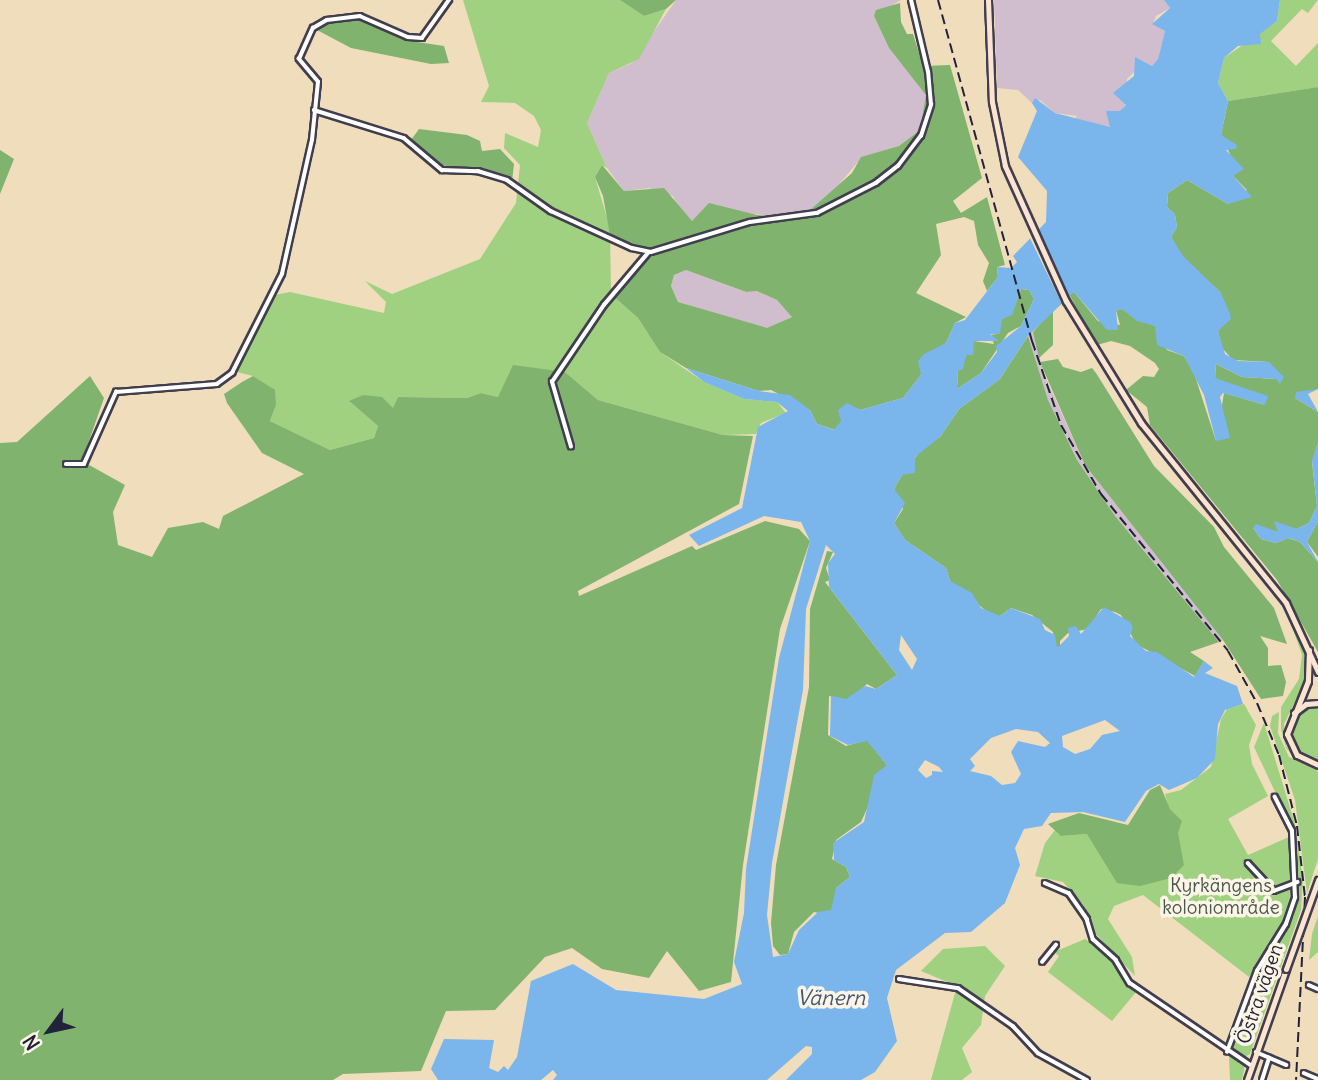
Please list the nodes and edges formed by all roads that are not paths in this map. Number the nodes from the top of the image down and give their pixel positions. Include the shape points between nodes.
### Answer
1 (449, 0) edge
2 (911, 0) edge
3 (988, 0) edge
4 (314, 110) junction
5 (649, 252) junction
6 (571, 447) dead end
7 (66, 464) dead end
8 (1308, 646) junction
9 (1318, 672) edge
10 (1318, 703) edge
11 (1292, 715) junction
12 (1318, 765) edge
13 (1275, 797) dead end
14 (1249, 864) dead end
15 (1318, 880) edge
16 (1297, 882) junction
17 (1045, 883) dead end
18 (1056, 945) dead end
19 (1042, 962) dead end
20 (899, 979) dead end
21 (1309, 985) dead end
22 (1318, 989) edge
23 (1227, 1052) junction
24 (1256, 1052) junction
25 (1269, 1058) junction
26 (1286, 1065) dead end
27 (1252, 1066) junction
28 (1318, 1072) edge
29 (1304, 1073) dead end
30 (1317, 1078) edge
31 (1084, 1079) edge
32 (1247, 1080) edge
33 (1262, 1080) edge

1 - 4 street via 429,33 418,39 360,16 316,25 299,59 318,82
2 - 5 street via 931,104 920,139 898,166 876,183 817,213 750,222
3 - 8 street via 992,102 1005,166 1066,301 1147,432 1267,577
4 - 5 street via 404,138 442,170 478,171 507,180 551,211
4 - 7 street via 312,140 282,274 232,373 217,384 116,392 84,464
5 - 6 street via 611,295 552,382
8 - 9 street
8 - 11 street via 1308,681
10 - 11 street via 1306,704
11 - 12 street via 1287,728 1290,745 1302,760
13 - 16 street via 1292,831
14 - 16 street via 1274,891
15 - 24 street, Östra vägen, bridge
16 - 23 street via 1290,916 1257,971
17 - 23 street via 1069,892 1087,919 1093,939 1116,960 1130,983
18 - 19 street
20 - 31 street via 958,988 1013,1026 1038,1053
21 - 22 street
23 - 27 street
24 - 25 street
24 - 27 street, Östra vägen
25 - 26 street
25 - 33 street
27 - 32 street, Östra vägen
28 - 30 street
29 - 30 street

